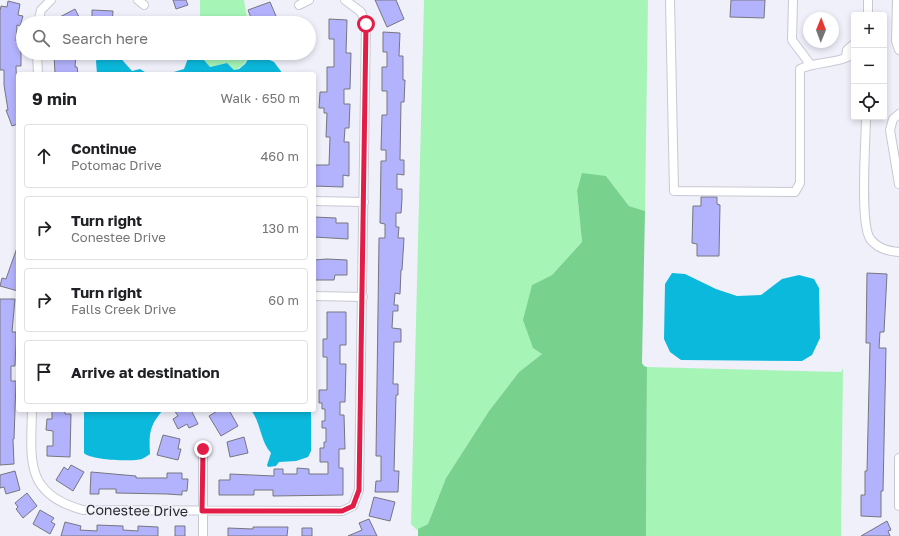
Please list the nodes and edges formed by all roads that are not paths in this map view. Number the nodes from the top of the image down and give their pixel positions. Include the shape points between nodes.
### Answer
1 (51, 0) edge
2 (309, 0) edge
3 (345, 0) edge
4 (670, 0) edge
5 (793, 0) edge
6 (868, 0) edge
7 (897, 0) edge
8 (299, 5) dead end
9 (868, 12) edge
10 (40, 16) edge
11 (851, 47) edge
12 (899, 50) edge
13 (851, 54) edge
14 (846, 56) junction
15 (37, 60) edge
16 (810, 64) junction
17 (38, 72) edge
18 (899, 114) edge
19 (866, 120) edge
20 (895, 136) edge
21 (898, 171) edge
22 (899, 184) edge
23 (316, 201) edge
24 (364, 202) junction
25 (899, 252) edge
26 (316, 296) edge
27 (363, 297) junction
28 (32, 412) edge
29 (203, 449) dead end
30 (899, 458) edge
31 (899, 506) edge
32 (202, 511) junction
33 (203, 536) edge

1 - 10 street via 41,10
2 - 8 street
3 - 24 street via 361,12 366,24
4 - 16 street via 674,191 795,192 800,183 800,69
5 - 16 street via 792,40
6 - 9 street
7 - 12 street via 896,41
11 - 14 street
13 - 14 street
14 - 16 street via 839,60
15 - 17 street
18 - 20 street via 893,119 890,130
19 - 25 street via 864,218 870,240 884,250
20 - 21 street
21 - 22 street
23 - 24 street
24 - 27 street
26 - 27 street
27 - 32 street, Conestee Drive via 359,490 353,506 342,511
28 - 32 street, Conestee Drive via 31,460 35,477 50,496 66,506 83,510
29 - 32 street
30 - 31 street
32 - 33 street

